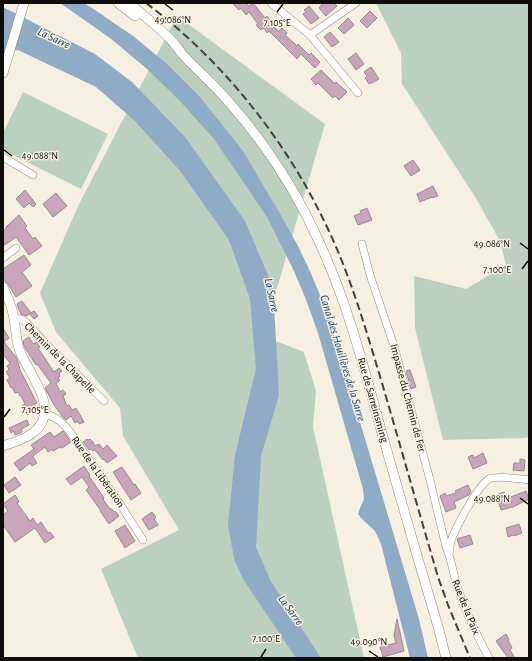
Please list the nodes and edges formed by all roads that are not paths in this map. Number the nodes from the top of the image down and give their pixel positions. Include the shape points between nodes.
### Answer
1 (24, 3) edge
2 (118, 3) edge
3 (129, 3) edge
4 (271, 3) edge
5 (356, 3) edge
6 (310, 35) junction
7 (183, 55) junction
8 (4, 71) edge
9 (358, 93) dead end
10 (3, 157) edge
11 (33, 175) dead end
12 (362, 244) dead end
13 (16, 248) dead end
14 (3, 258) edge
15 (3, 287) edge
16 (14, 318) junction
17 (104, 401) dead end
18 (45, 414) junction
19 (3, 446) edge
20 (529, 480) edge
21 (143, 540) dead end
22 (449, 554) junction
23 (446, 658) edge
24 (489, 658) edge

1 - 8 street
2 - 7 street
3 - 7 street via 164,33
4 - 6 street
5 - 6 street
6 - 9 street
7 - 23 street, Rue de Sarreinsming via 229,102 269,154 312,226 330,266 346,309
10 - 11 street
12 - 22 street, Impasse du Chemin de Fer via 394,346
13 - 14 street
15 - 16 street
16 - 17 street, Chemin de la Chapelle via 27,323
16 - 18 street via 19,350 41,394
18 - 19 street via 33,433
18 - 21 street, Rue de la Libération via 62,422 70,432
20 - 22 street via 490,478 480,488 463,516 452,538
22 - 24 street, Rue de la Paix via 465,608

